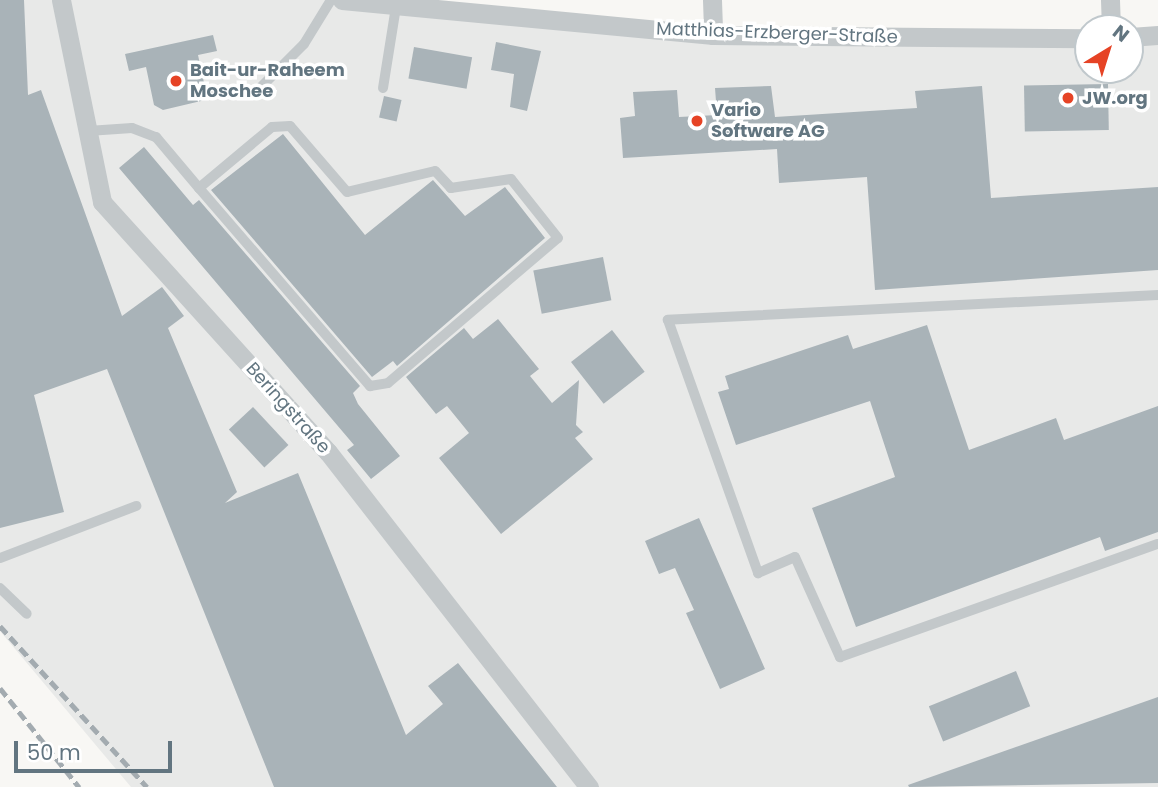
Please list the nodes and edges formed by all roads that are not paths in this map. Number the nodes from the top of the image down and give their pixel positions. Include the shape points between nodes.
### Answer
1 (61, 0) edge
2 (331, 0) edge
3 (342, 0) edge
4 (712, 0) edge
5 (389, 4) edge
6 (713, 35) junction
7 (1074, 38) edge
8 (262, 86) dead end
9 (383, 88) dead end
10 (88, 131) junction
11 (200, 188) junction
12 (1158, 295) edge
13 (136, 506) dead end
14 (1158, 544) edge
15 (0, 558) edge
16 (0, 588) edge
17 (27, 614) dead end
18 (589, 787) edge

1 - 10 street, Beringstraße
2 - 8 lane via 304,44
3 - 5 street, Matthias-Erzberger-Straße
4 - 6 street
5 - 6 street, Matthias-Erzberger-Straße
5 - 9 lane
6 - 7 street, Matthias-Erzberger-Straße
10 - 11 lane via 132,128 156,137
10 - 18 street, Beringstraße via 102,202 328,452
11 - 11 lane via 370,386 388,383 558,238 511,179 450,188 435,171 347,192 290,126 272,127
12 - 14 lane via 668,320 758,572 796,557 840,656
13 - 15 lane
16 - 17 lane

